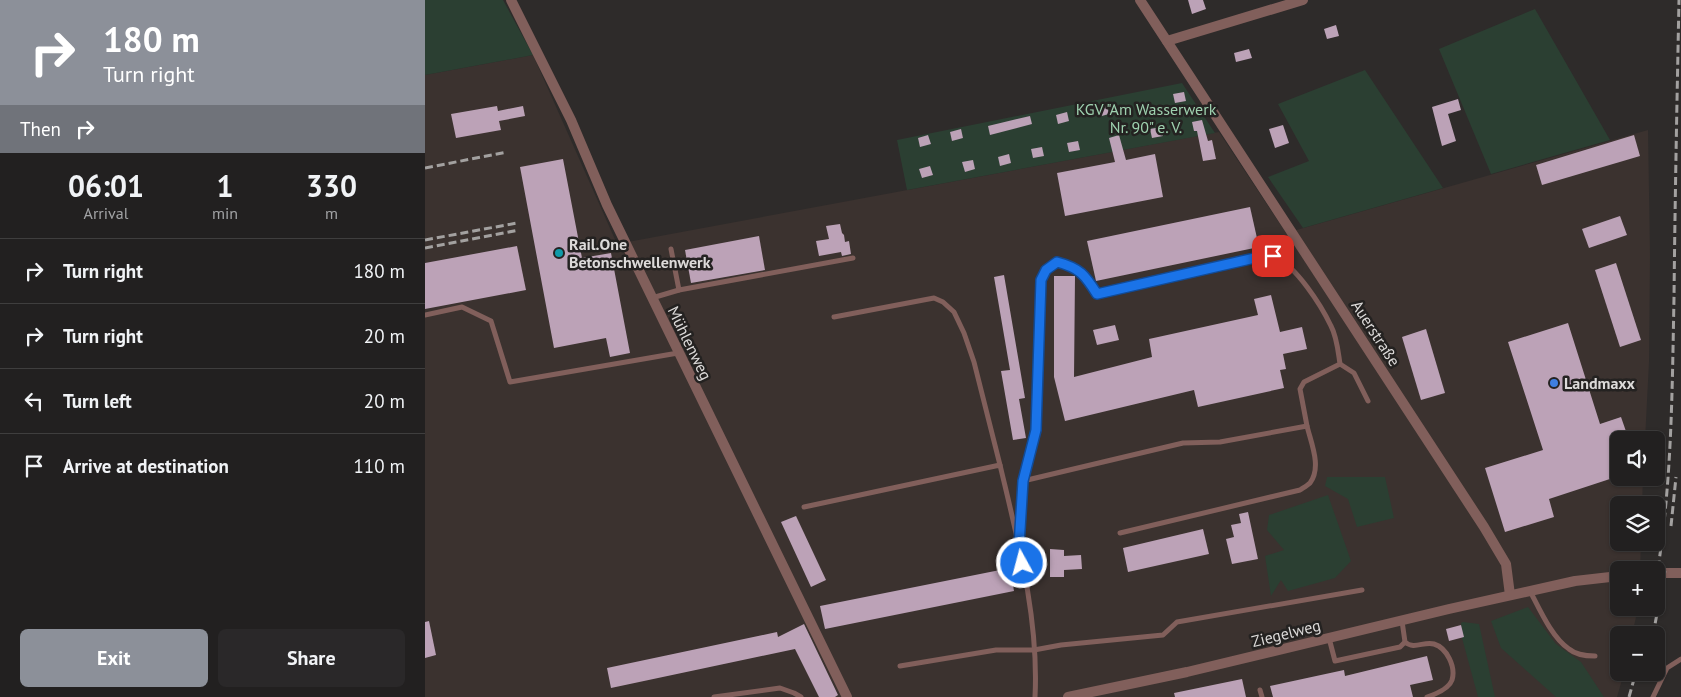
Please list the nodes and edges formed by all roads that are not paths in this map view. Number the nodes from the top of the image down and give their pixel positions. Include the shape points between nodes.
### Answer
1 (511, 0) edge
2 (1140, 0) edge
3 (1303, 0) edge
4 (1167, 41) junction
5 (671, 249) dead end
6 (853, 258) dead end
7 (679, 290) junction
8 (652, 298) junction
9 (425, 315) edge
10 (834, 317) dead end
11 (678, 352) junction
12 (1340, 364) junction
13 (1368, 401) dead end
14 (1307, 426) junction
15 (1000, 465) junction
16 (1023, 481) junction
17 (804, 507) dead end
18 (1121, 533) dead end
19 (1019, 546) junction
20 (1681, 572) edge
21 (1665, 573) edge
22 (1610, 577) edge
23 (1362, 590) dead end
24 (1530, 591) junction
25 (1510, 595) junction
26 (1402, 621) junction
27 (1329, 638) junction
28 (1405, 642) junction
29 (1034, 650) junction
30 (1595, 656) dead end
31 (1681, 659) edge
32 (900, 666) dead end
33 (1260, 690) dead end
34 (714, 697) edge
35 (801, 697) edge
36 (847, 697) edge
37 (1035, 697) edge
38 (1069, 697) edge
39 (1261, 697) edge
40 (1427, 697) edge
41 (1653, 697) edge

1 - 8 street, Mühlenweg via 571,120
2 - 4 street, Auerstraße
3 - 4 street
4 - 25 street, Auerstraße via 1506,564
5 - 7 lane
6 - 7 lane
7 - 8 lane
8 - 11 street, Mühlenweg
9 - 11 lane via 462,307 491,322 509,382
10 - 15 lane via 934,298 943,302 953,312 974,362
11 - 36 street, Mühlenweg
12 - 13 lane via 1353,373
12 - 14 lane via 1304,382 1300,389
12 - 16 lane via 1332,326 1307,286 1273,256 1097,294 1084,274 1057,262 1046,270 1041,280 1036,430
14 - 16 lane via 1220,442 1183,443
14 - 18 lane via 1315,472 1310,483 1300,490
15 - 17 lane
15 - 19 lane
16 - 19 lane
19 - 29 lane
20 - 21 street
22 - 24 street
23 - 29 lane via 1177,622 1163,635
24 - 25 street
24 - 30 lane via 1569,650
25 - 26 street, Ziegelweg
26 - 27 street, Ziegelweg
26 - 28 lane
27 - 28 lane via 1335,661 1399,647
27 - 38 street, Ziegelweg
28 - 40 lane via 1411,646 1432,643 1447,653 1452,680 1446,688
29 - 32 lane via 996,650
29 - 37 lane
31 - 41 lane via 1667,668
33 - 39 lane
34 - 35 lane via 780,688

